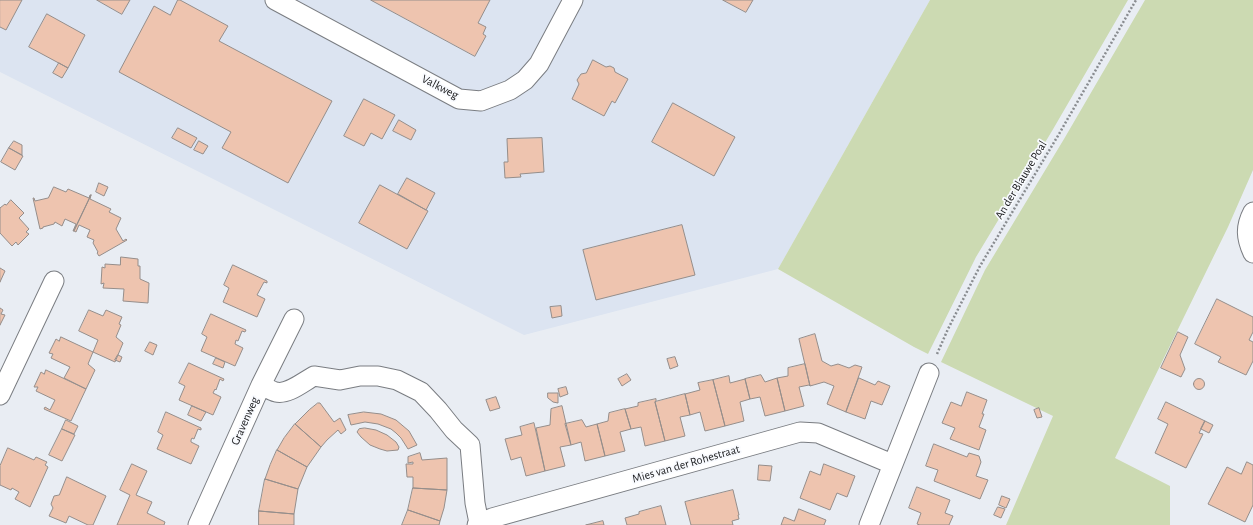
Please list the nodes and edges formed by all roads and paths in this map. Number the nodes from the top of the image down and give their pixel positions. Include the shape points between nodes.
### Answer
1 (276, 0) edge
2 (573, 0) edge
3 (1136, 0) edge
4 (1253, 212) edge
5 (1253, 253) edge
6 (54, 281) dead end
7 (294, 319) dead end
8 (930, 373) joint
9 (261, 385) junction
10 (0, 396) edge
11 (892, 464) junction
12 (478, 524) edge
13 (198, 525) edge
14 (869, 525) edge

1 - 2 street, Valkweg via 460,99 481,101 510,90 525,80 539,64
3 - 8 path, An der Blauwe Poal via 980,266 948,329
4 - 5 street via 1247,228 1247,239
6 - 10 street
7 - 9 street, Gravenweg
8 - 11 street
9 - 12 street via 284,392 314,376 340,380 378,376 397,380 421,392 470,445
9 - 13 street, Gravenweg
11 - 12 street, Mies van der Rohestraat via 818,433 800,432
11 - 14 street

